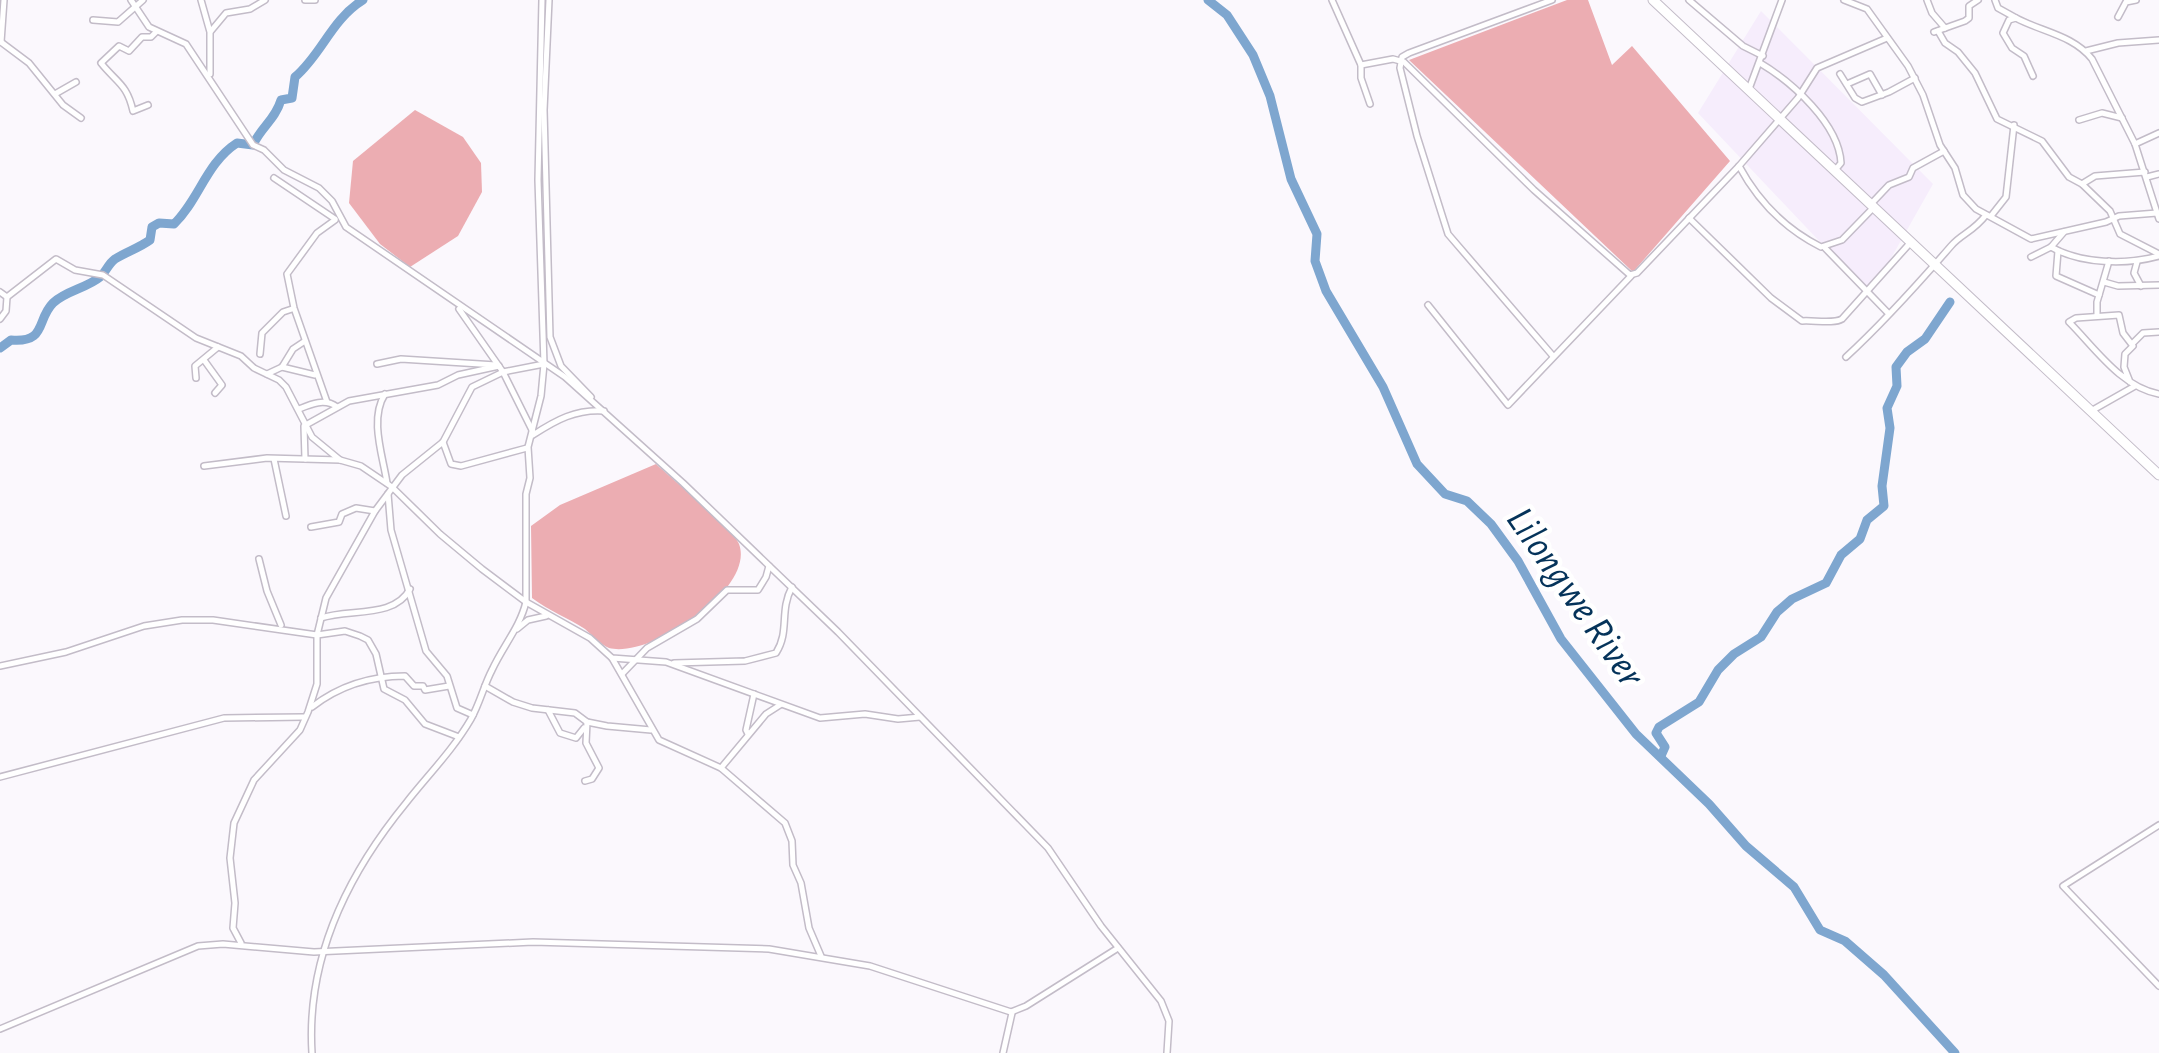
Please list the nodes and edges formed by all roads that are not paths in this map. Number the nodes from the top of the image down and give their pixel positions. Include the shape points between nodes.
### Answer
1 (143, 0) edge
2 (201, 0) edge
3 (266, 0) edge
4 (305, 0) edge
5 (315, 0) edge
6 (542, 0) edge
7 (549, 0) edge
8 (1344, 0) edge
9 (1552, 0) edge
10 (1653, 0) edge
11 (1689, 0) edge
12 (1782, 0) edge
13 (1844, 0) edge
14 (1927, 0) edge
15 (1978, 0) edge
16 (1995, 0) edge
17 (2136, 0) edge
18 (5, 1) edge
19 (2125, 1) edge
20 (1333, 2) edge
21 (133, 3) edge
22 (2118, 16) dead end
23 (2016, 18) junction
24 (93, 20) dead end
25 (1939, 30) junction
26 (156, 32) junction
27 (210, 32) junction
28 (1887, 38) junction
29 (2159, 40) edge
30 (0, 43) edge
31 (2086, 51) junction
32 (1761, 59) junction
33 (1401, 60) junction
34 (1361, 65) junction
35 (1840, 74) dead end
36 (2032, 76) dead end
37 (210, 77) junction
38 (1915, 78) junction
39 (76, 82) dead end
40 (1846, 84) junction
41 (1749, 90) junction
42 (55, 94) junction
43 (1800, 95) junction
44 (1882, 95) junction
45 (1370, 104) dead end
46 (148, 105) dead end
47 (80, 118) dead end
48 (1779, 118) junction
49 (2122, 118) junction
50 (2079, 120) dead end
51 (2014, 125) junction
52 (2159, 133) edge
53 (2134, 144) junction
54 (1944, 151) junction
55 (1739, 166) junction
56 (1835, 170) junction
57 (2159, 174) edge
58 (2146, 175) junction
59 (274, 178) dead end
60 (2082, 184) junction
61 (1872, 205) junction
62 (1988, 216) junction
63 (2158, 216) edge
64 (1689, 218) junction
65 (2114, 218) junction
66 (336, 220) junction
67 (346, 227) junction
68 (2064, 232) junction
69 (1912, 242) junction
70 (1825, 248) junction
71 (2054, 249) junction
72 (2159, 255) edge
73 (2031, 257) dead end
74 (2108, 261) junction
75 (2137, 262) junction
76 (1936, 265) junction
77 (1634, 274) junction
78 (2104, 282) junction
79 (2159, 285) edge
80 (2144, 287) junction
81 (1866, 290) junction
82 (0, 292) edge
83 (2099, 295) junction
84 (7, 297) junction
85 (454, 303) junction
86 (1428, 305) dead end
87 (294, 308) junction
88 (1888, 313) junction
89 (2098, 316) junction
90 (0, 319) edge
91 (2159, 332) edge
92 (306, 340) junction
93 (2132, 344) junction
94 (218, 347) junction
95 (260, 354) dead end
96 (1553, 356) junction
97 (1846, 357) dead end
98 (204, 360) junction
99 (378, 364) dead end
100 (544, 364) junction
101 (282, 366) junction
102 (501, 369) junction
103 (268, 374) junction
104 (315, 375) junction
105 (196, 378) dead end
106 (2133, 384) junction
107 (215, 393) dead end
108 (385, 394) junction
109 (2159, 394) edge
110 (327, 402) junction
111 (337, 407) junction
112 (601, 408) junction
113 (299, 409) junction
114 (2091, 411) junction
115 (304, 426) junction
116 (534, 435) junction
117 (443, 442) junction
118 (528, 447) junction
119 (274, 458) junction
120 (305, 458) junction
121 (340, 460) junction
122 (204, 466) dead end
123 (2159, 475) edge
124 (389, 487) junction
125 (375, 512) junction
126 (286, 516) dead end
127 (311, 526) dead end
128 (259, 559) dead end
129 (769, 566) junction
130 (792, 587) junction
131 (410, 589) junction
132 (526, 602) junction
133 (550, 616) junction
134 (321, 618) junction
135 (283, 627) junction
136 (514, 632) junction
137 (317, 634) junction
138 (612, 658) junction
139 (635, 660) junction
140 (666, 662) junction
141 (0, 666) edge
142 (622, 674) junction
143 (382, 676) junction
144 (449, 686) junction
145 (485, 686) junction
146 (754, 694) junction
147 (781, 705) junction
148 (310, 708) junction
149 (548, 710) junction
150 (474, 715) junction
151 (306, 717) junction
152 (920, 718) junction
153 (586, 725) junction
154 (651, 730) junction
155 (749, 735) junction
156 (459, 737) junction
157 (721, 768) junction
158 (0, 777) edge
159 (586, 781) dead end
160 (2159, 825) edge
161 (233, 928) junction
162 (223, 944) junction
163 (244, 944) junction
164 (1118, 948) junction
165 (322, 952) junction
166 (821, 956) junction
167 (2159, 986) edge
168 (1012, 1012) junction
169 (0, 1028) edge
170 (312, 1053) edge
171 (1002, 1053) edge
172 (1167, 1053) edge

1 - 21 street
2 - 27 street
3 - 27 street via 220,16
4 - 5 street
6 - 100 street
7 - 112 street via 544,126 550,338 561,366
8 - 20 street
9 - 33 street
10 - 41 main road
11 - 32 street
12 - 32 street
13 - 28 street via 1866,9
14 - 25 street
15 - 25 street via 1968,6 1968,18
16 - 23 street
17 - 19 street
18 - 30 street
19 - 22 street
20 - 34 street
21 - 24 street via 118,22
21 - 26 street
23 - 31 street
23 - 36 street via 2003,33
25 - 51 street via 1975,73 1995,116
26 - 37 street via 186,44
26 - 46 street via 128,51 118,46 101,63 132,97 133,110
27 - 37 street
28 - 38 street
28 - 43 street via 1820,65
29 - 31 street
30 - 42 street via 29,63
31 - 49 street
32 - 41 street
32 - 43 street
33 - 34 street
33 - 77 street via 1534,190
33 - 96 street via 1402,83 1448,234
34 - 45 street
35 - 40 street
37 - 67 street via 253,145 319,188
38 - 44 street
38 - 54 street
39 - 42 street
40 - 44 street via 1858,101
40 - 44 street via 1870,74
41 - 48 main road
42 - 47 street
43 - 48 street
43 - 56 street via 1836,142 1842,160
48 - 55 street
48 - 56 main road
49 - 50 street
49 - 53 street
51 - 60 street via 2042,141
51 - 62 street via 2006,196
52 - 53 street
53 - 58 street
54 - 61 street via 1889,185
54 - 62 street via 1964,195
55 - 64 street
55 - 70 street via 1753,192 1786,225
56 - 61 main road
57 - 58 street
58 - 60 street via 2095,176
58 - 63 street
59 - 66 street
60 - 65 street
61 - 69 main road
61 - 70 street via 1842,240
62 - 68 street via 2031,239
62 - 76 street
63 - 65 street
64 - 77 street
64 - 81 street via 1802,320 1838,322
65 - 68 street
65 - 72 street via 2120,234
66 - 67 street
66 - 87 street via 287,272
67 - 85 street
68 - 71 street
69 - 76 main road
69 - 81 street
70 - 81 street
71 - 73 street
71 - 74 street
71 - 83 street via 2056,276
72 - 75 street
74 - 75 street
74 - 78 street
75 - 80 street via 2136,278
76 - 88 street
76 - 114 main road
77 - 96 street
78 - 80 street
78 - 83 street
79 - 80 street
81 - 88 street
82 - 84 street
83 - 89 street
84 - 90 street
84 - 94 street via 56,259 103,275
85 - 100 street
85 - 102 street
86 - 96 street via 1505,404
87 - 92 street
87 - 95 street via 262,333
88 - 97 street
89 - 93 street via 2117,313
89 - 106 street via 2069,322
91 - 93 street via 2143,333
92 - 101 street
92 - 104 street
93 - 106 street via 2124,366
94 - 98 street
94 - 103 street
98 - 105 street
98 - 107 street via 222,385
99 - 102 street via 409,359
100 - 102 street
100 - 112 street
100 - 116 street
101 - 103 street
101 - 104 street
102 - 108 street
102 - 116 street
102 - 117 street via 472,387
103 - 113 street
104 - 110 street
106 - 109 street
106 - 114 street
108 - 111 street
108 - 124 street via 378,436
110 - 111 street
110 - 113 street
111 - 115 street
112 - 116 street via 571,414
112 - 129 street
113 - 115 street
114 - 123 main road
115 - 120 street
115 - 121 street
116 - 118 street
117 - 118 street via 451,464 462,466
117 - 124 street
118 - 132 street
119 - 120 street
119 - 122 street
119 - 126 street
120 - 121 street
121 - 124 street
124 - 125 street
124 - 131 street via 390,530
124 - 132 street
125 - 127 street via 356,508 339,522
125 - 134 street
128 - 135 street
129 - 130 street
129 - 139 street via 758,590 727,590
130 - 140 street via 776,652 745,661
130 - 152 street
131 - 134 street via 386,609
131 - 144 street via 429,657
132 - 133 street
132 - 136 street
133 - 136 street via 528,620
133 - 138 street
134 - 137 street
135 - 137 street
135 - 141 street via 182,620
136 - 145 street
137 - 143 street via 345,631 368,640
137 - 148 street
138 - 139 street
138 - 142 street
139 - 140 street
139 - 142 street
140 - 146 street
142 - 154 street
143 - 144 street via 405,676 425,690
143 - 148 street via 332,692
143 - 156 street via 384,689 405,700 425,724
144 - 150 street via 459,710
145 - 149 street
145 - 150 street
146 - 147 street
146 - 155 street
147 - 152 street via 827,719
147 - 155 street
148 - 151 street
149 - 153 street via 575,713
149 - 153 street via 560,733 576,738
150 - 156 street
151 - 158 street via 224,718
151 - 161 street via 239,808 230,858
152 - 164 street via 1041,840
153 - 154 street
153 - 159 street via 586,743 599,768
154 - 157 street via 670,747
155 - 157 street
156 - 165 street via 374,844 348,885
157 - 166 street via 785,823
160 - 167 street via 2063,886
161 - 162 street
161 - 163 street
162 - 163 street
162 - 169 street via 198,946
163 - 165 street
164 - 168 street
164 - 172 street via 1166,1009
165 - 166 street via 533,942
165 - 170 street via 312,1000
166 - 168 street
168 - 171 street

